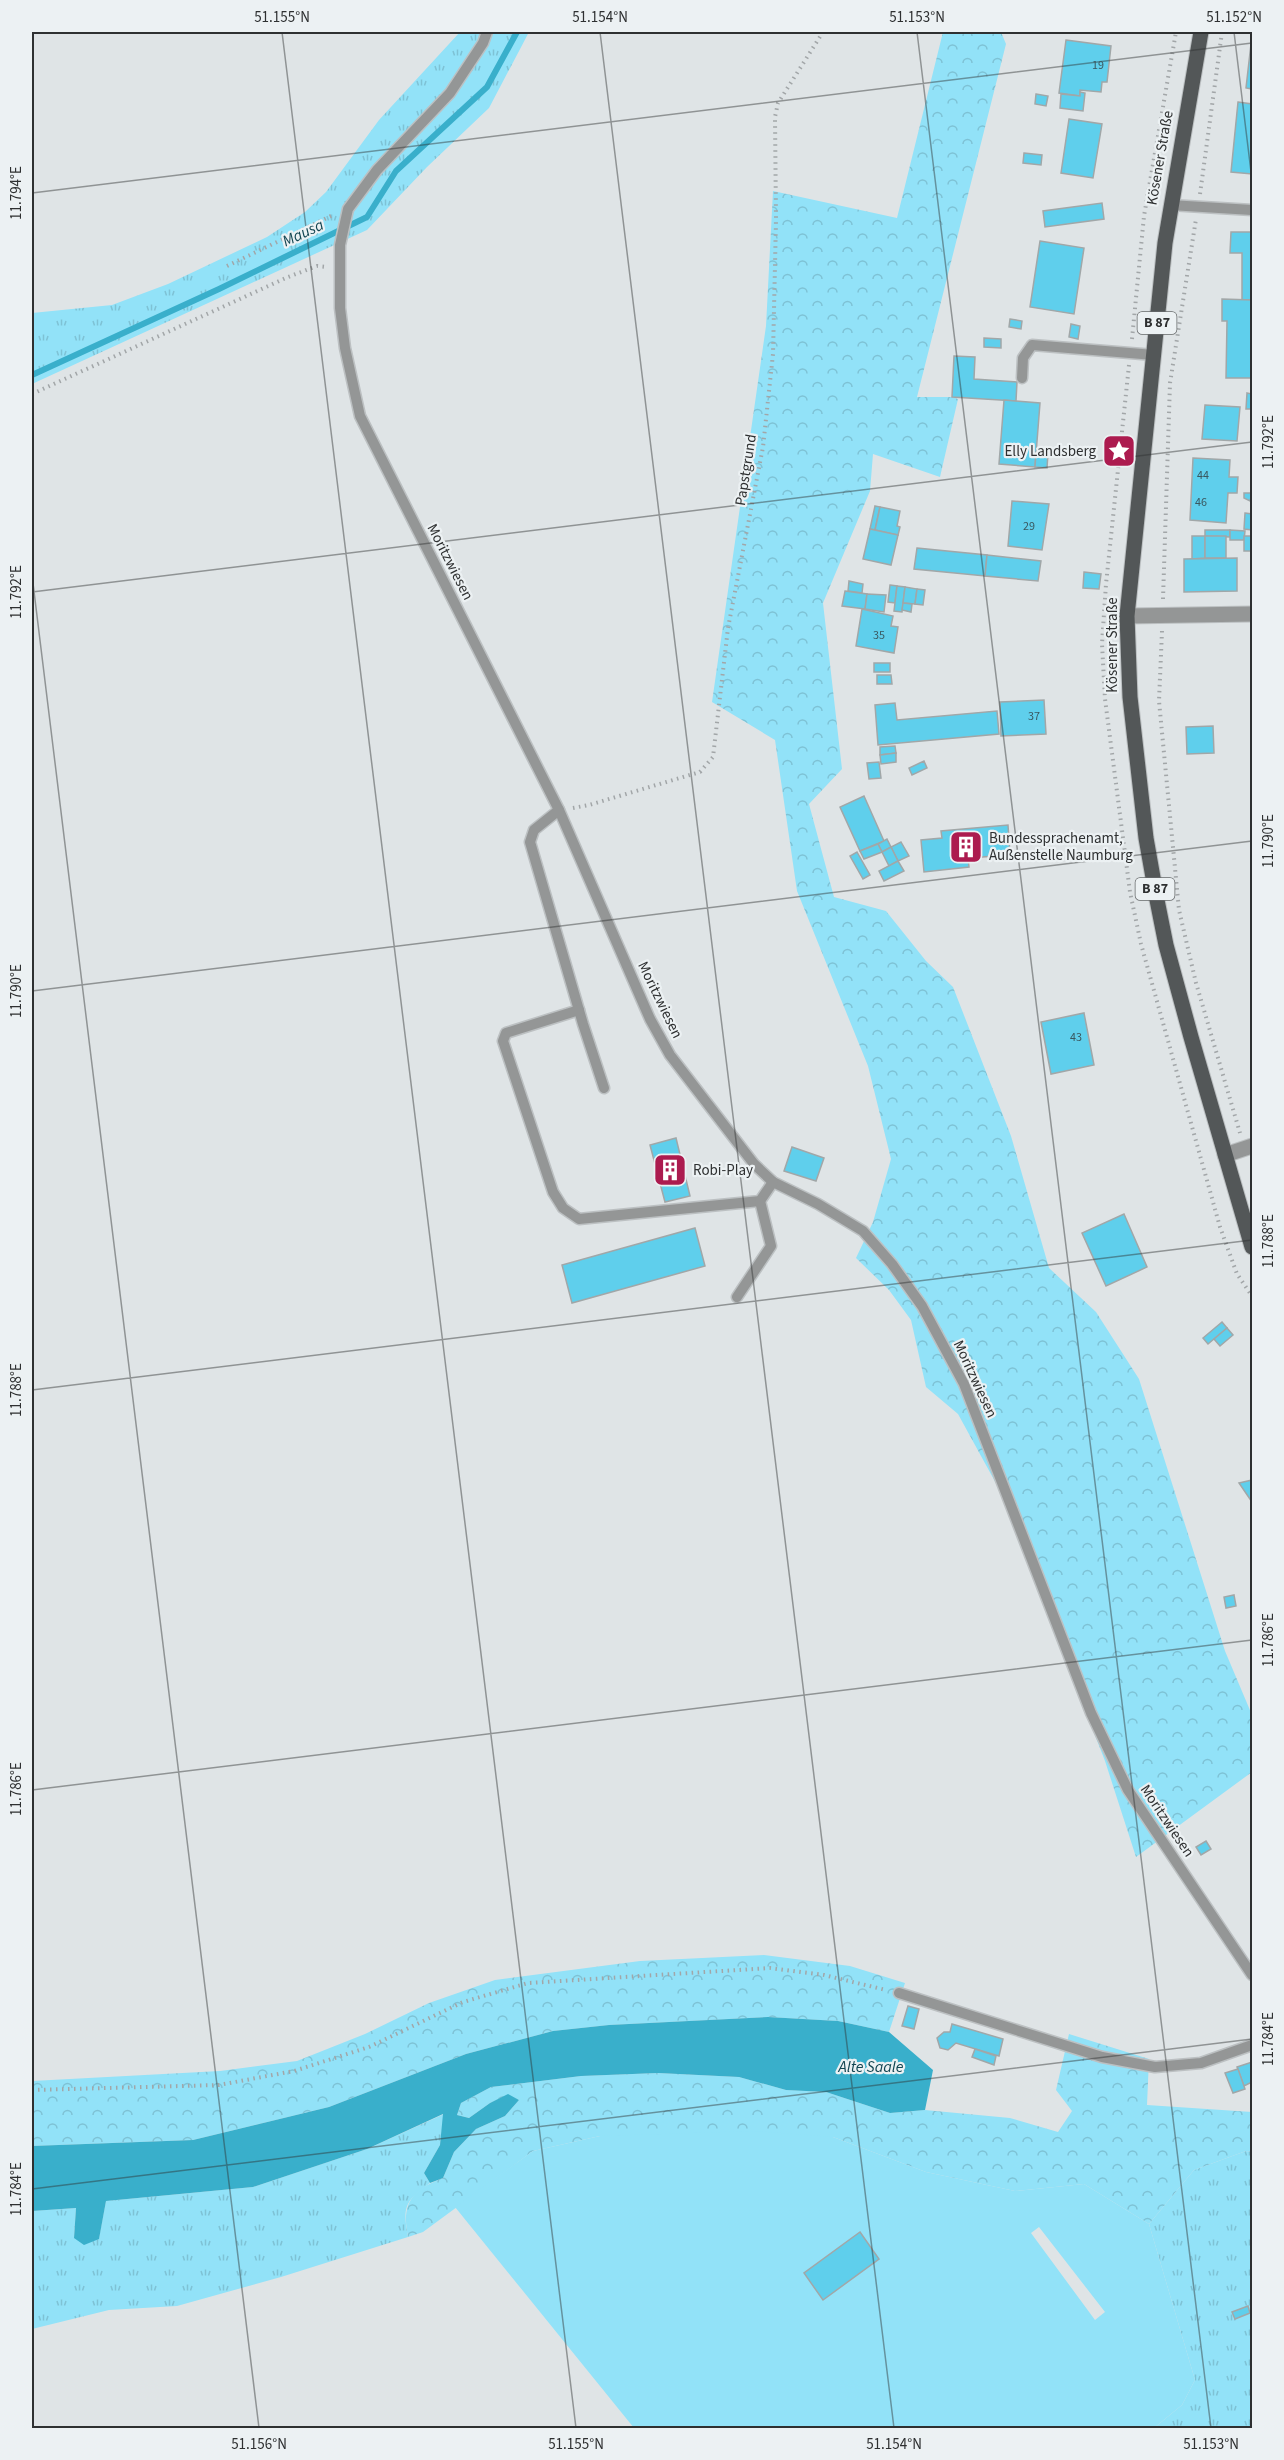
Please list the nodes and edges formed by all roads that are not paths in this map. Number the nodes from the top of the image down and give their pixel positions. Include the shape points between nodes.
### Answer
1 (487, 32) edge
2 (1200, 32) edge
3 (1170, 205) junction
4 (1252, 210) edge
5 (1154, 355) junction
6 (1022, 378) dead end
7 (1252, 614) edge
8 (1127, 616) junction
9 (559, 810) junction
10 (579, 1010) junction
11 (604, 1088) dead end
12 (1249, 1147) edge
13 (1225, 1155) junction
14 (774, 1182) junction
15 (760, 1201) junction
16 (1252, 1247) edge
17 (737, 1297) dead end
18 (1252, 1975) edge
19 (899, 1993) road end
20 (1252, 2045) edge

1 - 9 lane, Moritzwiesen via 450,93 377,170 348,209 340,245 340,308 360,416
2 - 3 main road, Kösener Straße / B 87
3 - 4 lane
3 - 5 main road, Kösener Straße / B 87
5 - 6 lane via 1032,345 1023,358
5 - 8 main road, Kösener Straße / B 87
7 - 8 street
8 - 13 main road, Kösener Straße / B 87 via 1130,697 1157,900
9 - 10 lane via 534,830 531,842
9 - 14 lane, Moritzwiesen via 650,1019 670,1055 754,1164
10 - 11 lane
10 - 15 lane via 506,1033 503,1041 553,1192 563,1208 579,1219
12 - 13 street
13 - 16 main road, Kösener Straße / B 87
14 - 15 lane
14 - 18 lane, Moritzwiesen via 863,1230 922,1306 964,1384 1107,1750 1128,1790
15 - 17 lane via 771,1246
19 - 20 lane via 1102,2057 1155,2067 1201,2063

